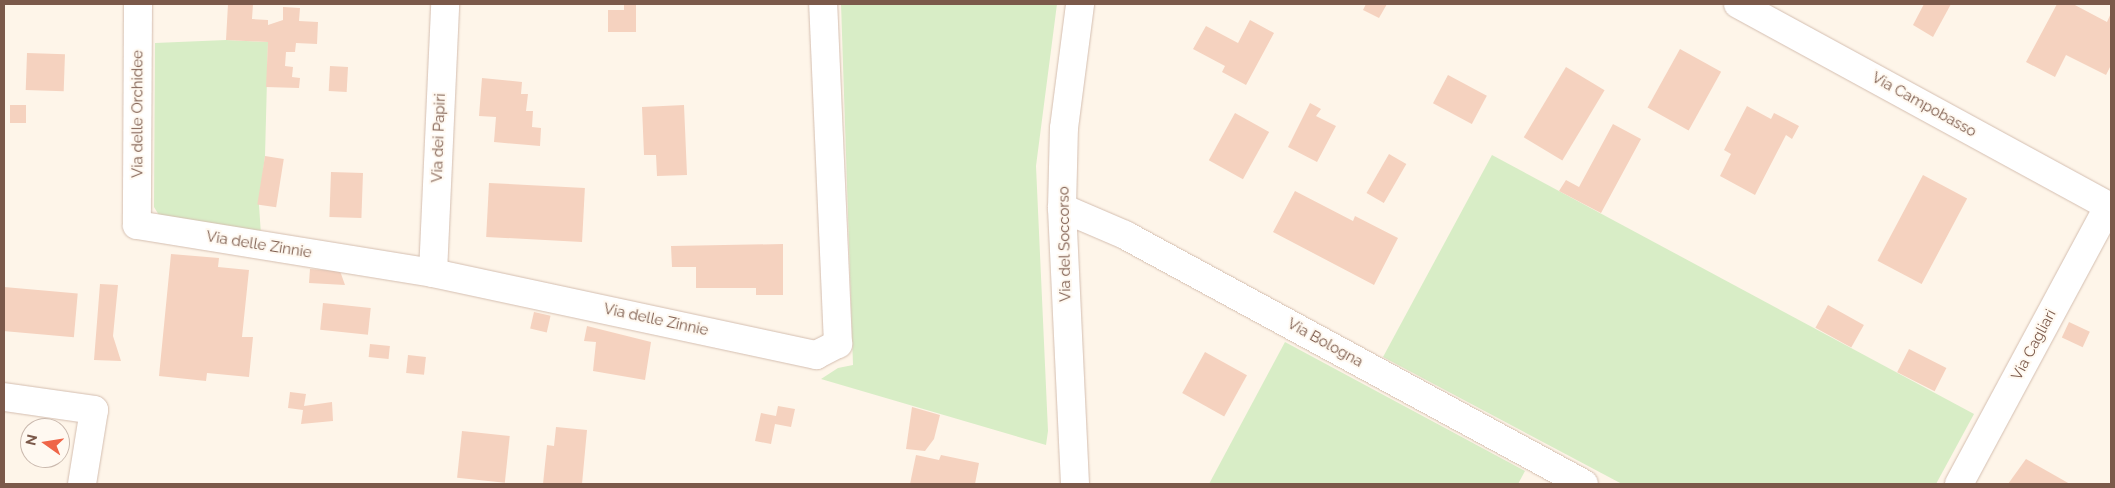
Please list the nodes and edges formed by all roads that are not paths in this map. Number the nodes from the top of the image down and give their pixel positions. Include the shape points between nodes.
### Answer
1 (138, 4) edge
2 (445, 4) edge
3 (823, 4) edge
4 (1080, 4) edge
5 (1738, 4) edge
6 (2110, 206) edge
7 (1062, 208) junction
8 (137, 225) joint
9 (434, 273) junction
10 (4, 397) edge
11 (82, 484) edge
12 (1075, 484) edge
13 (1584, 484) edge
14 (1959, 484) edge

1 - 8 street, Via delle Orchidee
2 - 9 street, Via dei Papiri
3 - 9 street, Via delle Zinnie via 838,344 816,355
4 - 7 street, Via del Soccorso via 1064,128
5 - 6 street, Via Campobasso
6 - 14 street, Via Cagliari
7 - 12 street, Via del Soccorso
7 - 13 street, Via Bologna via 1125,235
8 - 9 street, Via delle Zinnie
10 - 11 street via 94,410

